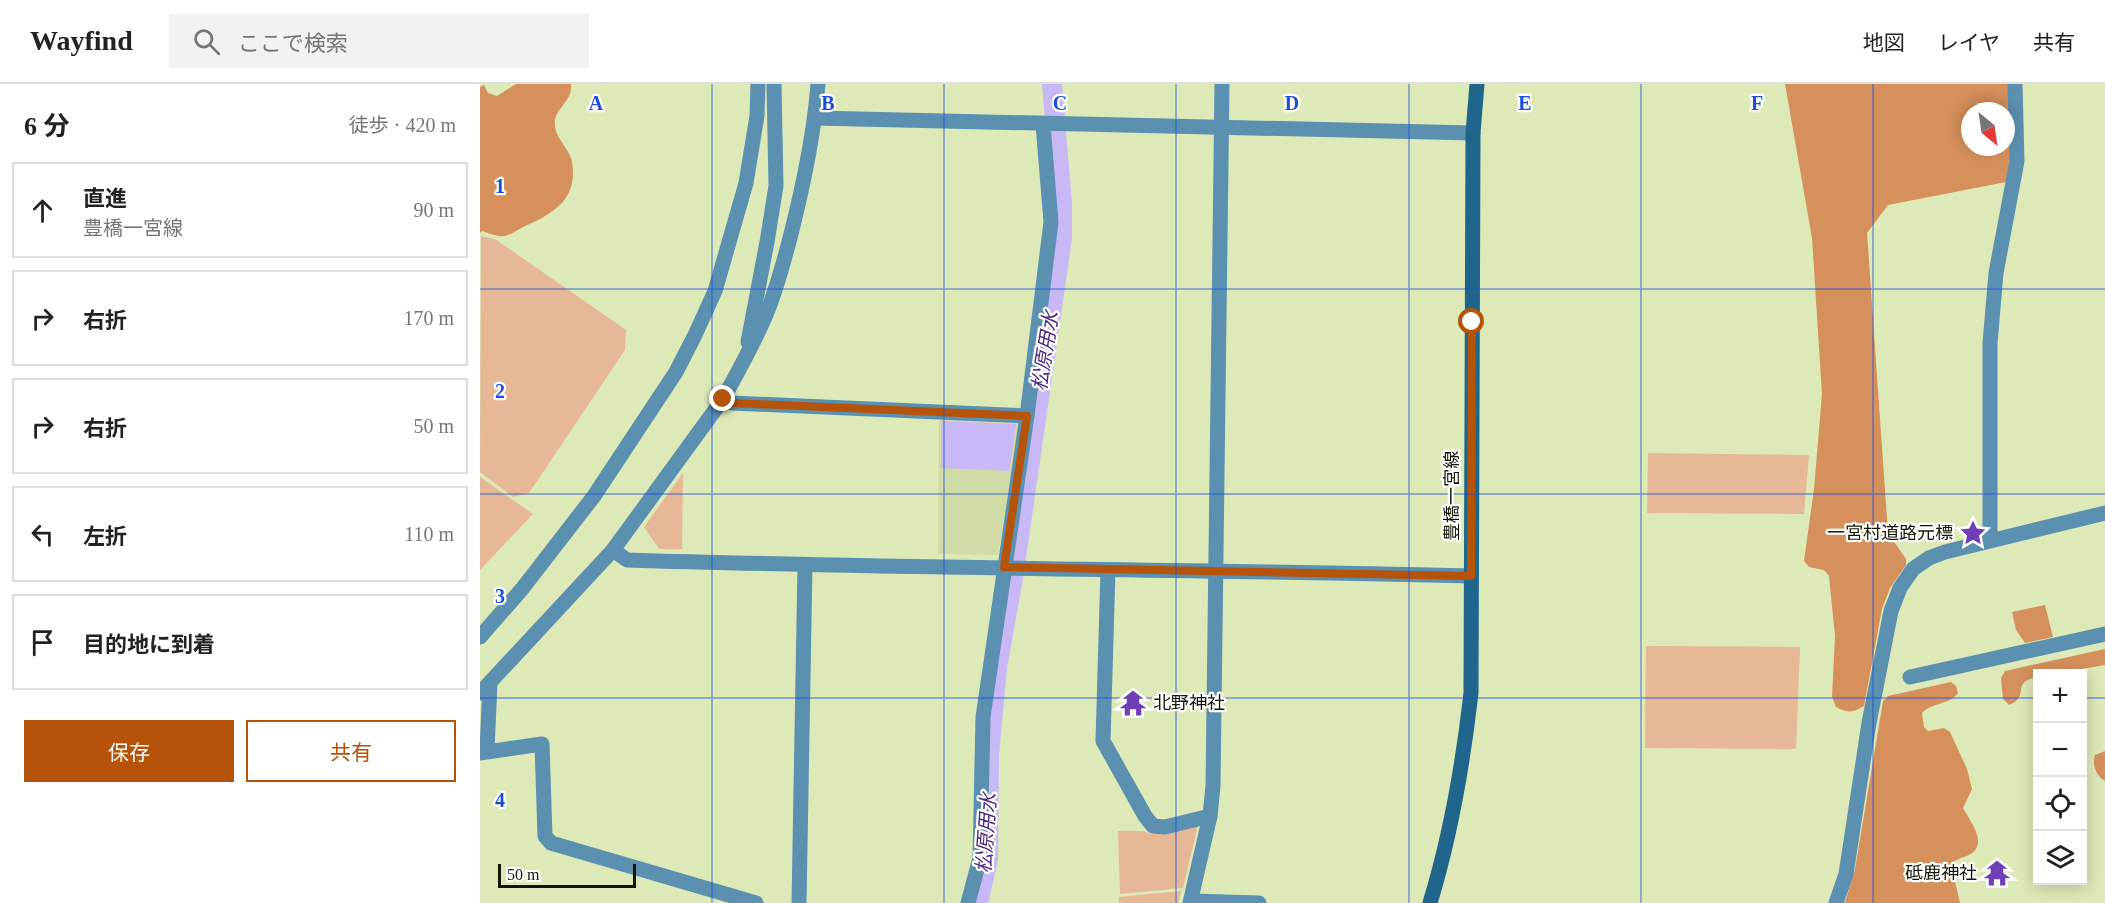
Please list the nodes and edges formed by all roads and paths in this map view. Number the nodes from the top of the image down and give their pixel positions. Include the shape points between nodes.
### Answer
1 (758, 84) edge
2 (774, 84) edge
3 (818, 84) edge
4 (1222, 84) edge
5 (1477, 84) edge
6 (2015, 84) edge
7 (815, 118) junction
8 (1042, 125) junction
9 (1221, 127) junction
10 (1473, 133) junction
11 (750, 350) junction
12 (723, 399) junction
13 (1027, 416) junction
14 (2105, 513) edge
15 (1990, 540) junction
16 (613, 550) junction
17 (804, 566) junction
18 (1005, 567) junction
19 (1108, 570) junction
20 (1215, 570) junction
21 (1471, 576) junction
22 (2105, 634) edge
23 (480, 637) edge
24 (1910, 677) dead end
25 (485, 688) edge
26 (483, 752) edge
27 (1210, 816) junction
28 (727, 896) junction
29 (1191, 902) edge
30 (712, 903) edge
31 (756, 903) edge
32 (799, 903) edge
33 (968, 903) edge
34 (1259, 903) edge
35 (1429, 903) edge
36 (1836, 903) edge

1 - 23 street via 746,183 715,291 695,335 676,372 594,496
2 - 11 street via 776,186 747,341
3 - 7 street
4 - 9 street
5 - 10 main road, 豊橋一宮線
6 - 15 street via 2017,161 1996,273 1990,343
7 - 8 street
7 - 11 street via 803,187 781,270
8 - 9 street
8 - 13 street via 1051,222
9 - 10 street
9 - 20 street
10 - 21 main road, 豊橋一宮線
11 - 12 street
12 - 13 street via 732,403
12 - 16 street
13 - 18 street
14 - 15 street
15 - 36 street via 1929,558 1913,569 1900,588 1891,611 1846,874
16 - 17 street via 627,560
16 - 25 street
17 - 18 street
17 - 32 street
18 - 19 street
18 - 33 street via 983,717 980,858
19 - 20 street
19 - 27 street via 1103,741 1153,826 1165,827
20 - 21 street
20 - 27 street
21 - 35 main road, 豊橋一宮線 via 1471,693 1464,754 1447,843
22 - 24 street
25 - 26 street
26 - 28 street via 542,744 545,836 551,843
27 - 29 street
28 - 30 street
28 - 31 street
29 - 34 street

